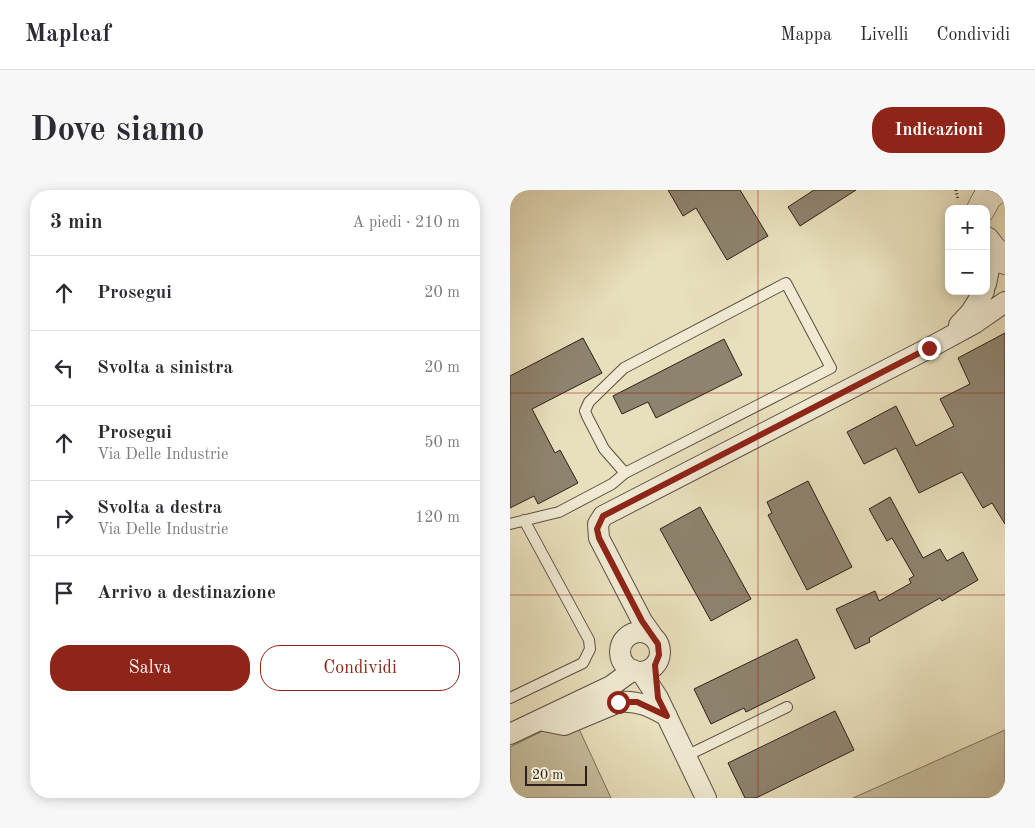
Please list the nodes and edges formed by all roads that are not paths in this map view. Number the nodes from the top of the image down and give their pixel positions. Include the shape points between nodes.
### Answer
1 (973, 190) edge
2 (996, 190) edge
3 (978, 205) edge
4 (982, 205) edge
5 (990, 268) edge
6 (1005, 291) edge
7 (979, 295) edge
8 (1005, 302) edge
9 (950, 336) junction
10 (625, 473) junction
11 (524, 520) junction
12 (510, 524) edge
13 (631, 600) junction
14 (627, 637) junction
15 (654, 638) junction
16 (637, 666) junction
17 (510, 698) edge
18 (786, 707) dead end
19 (667, 716) junction
20 (539, 720) junction
21 (510, 734) edge
22 (686, 756) junction
23 (706, 798) edge

1 - 3 street
2 - 4 street
5 - 6 street
7 - 9 street via 972,312
8 - 9 street
9 - 13 street via 603,516 598,524 598,534
10 - 10 lane via 604,450 585,411 589,402 624,368 786,283 831,368
10 - 11 lane via 612,484 559,512
11 - 12 lane
11 - 17 lane via 590,649 583,663
13 - 14 street
13 - 15 street
14 - 15 street via 642,632
14 - 16 street via 620,648
15 - 16 street via 660,650
16 - 19 street
16 - 20 street via 611,679 598,692
18 - 22 lane
19 - 20 street via 628,701 564,724
19 - 22 street
20 - 21 street
22 - 23 street

